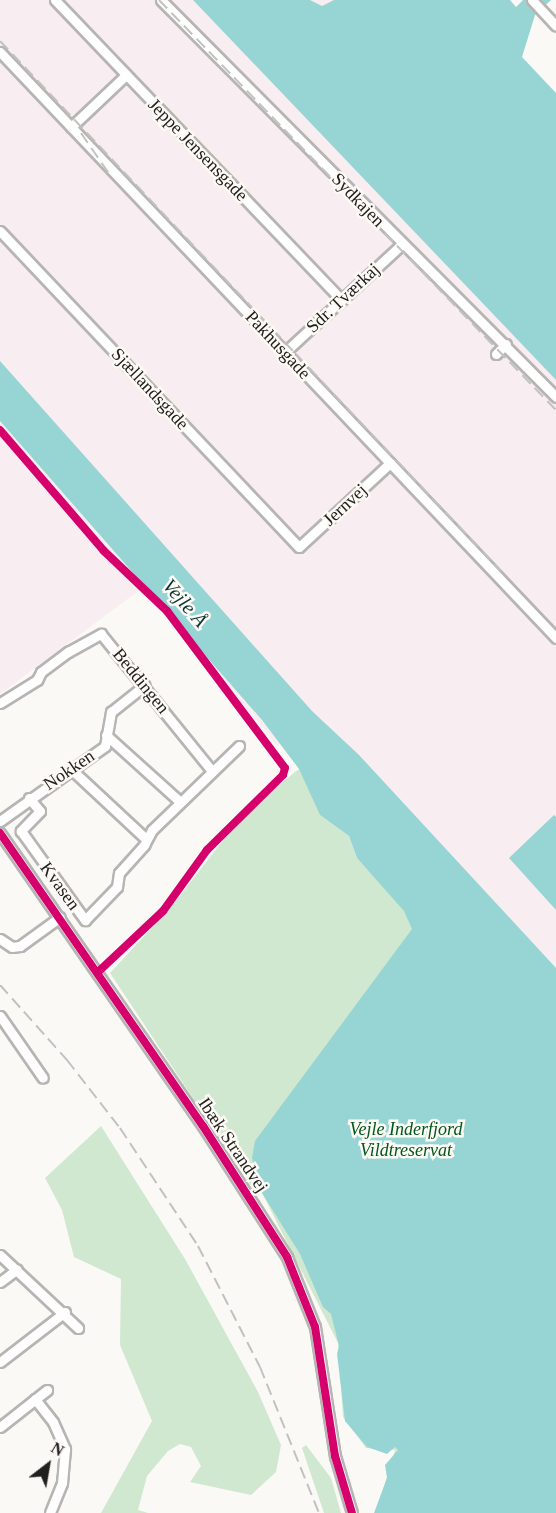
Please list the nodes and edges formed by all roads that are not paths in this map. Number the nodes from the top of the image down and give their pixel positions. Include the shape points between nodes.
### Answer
1 (55, 0) edge
2 (161, 0) edge
3 (532, 0) edge
4 (556, 26) edge
5 (0, 52) edge
6 (126, 75) junction
7 (72, 127) junction
8 (0, 231) edge
9 (401, 244) junction
10 (342, 300) junction
11 (506, 344) junction
12 (285, 352) junction
13 (496, 354) dead end
14 (556, 397) edge
15 (390, 463) junction
16 (299, 547) joint
17 (556, 638) edge
18 (145, 685) junction
19 (0, 703) edge
20 (106, 735) junction
21 (239, 746) dead end
22 (72, 770) junction
23 (212, 771) junction
24 (29, 798) junction
25 (179, 801) junction
26 (0, 820) edge
27 (0, 833) edge
28 (146, 839) junction
29 (60, 917) junction
30 (0, 939) edge
31 (0, 1016) edge
32 (43, 1078) dead end
33 (0, 1255) edge
34 (17, 1269) junction
35 (0, 1282) edge
36 (65, 1312) junction
37 (78, 1328) dead end
38 (0, 1362) edge
39 (47, 1390) dead end
40 (35, 1400) junction
41 (0, 1427) edge
42 (50, 1513) edge
43 (352, 1513) edge

1 - 6 street, Jeppe Jensensgade
2 - 9 street, Sydkajen
3 - 4 street
5 - 7 street, Pakhusgade
6 - 7 street
6 - 10 street, Jeppe Jensensgade
7 - 12 street, Pakhusgade
8 - 16 street, Sjællandsgade
9 - 10 street, Sdr. Tværkaj
9 - 11 street, Sydkajen
10 - 12 street, Sdr. Tværkaj
11 - 13 street
11 - 14 street, Sydkajen
12 - 15 street, Pakhusgade
15 - 16 street, Jernvej
15 - 17 street, Pakhusgade
18 - 19 street, Beddingen via 101,634 68,652 28,686
18 - 20 street, Nokken via 111,712
18 - 23 street, Beddingen
20 - 22 street, Nokken via 105,746
20 - 25 street
21 - 23 street, Kvasen
22 - 24 street, Nokken
22 - 28 street
23 - 25 street, Kvasen
24 - 26 street, Nokken
24 - 28 street, Kvasen via 40,811 21,831 85,920 117,887 119,873
25 - 28 street, Kvasen
27 - 29 street, Ibæk Strandvej
29 - 30 street via 20,946 12,947
29 - 43 street, Ibæk Strandvej via 287,1257 315,1327 335,1456
31 - 32 street
33 - 34 street
34 - 35 street
34 - 36 street
36 - 37 street
36 - 38 street
39 - 40 street
40 - 41 street
40 - 42 street via 53,1422 65,1449 62,1483

